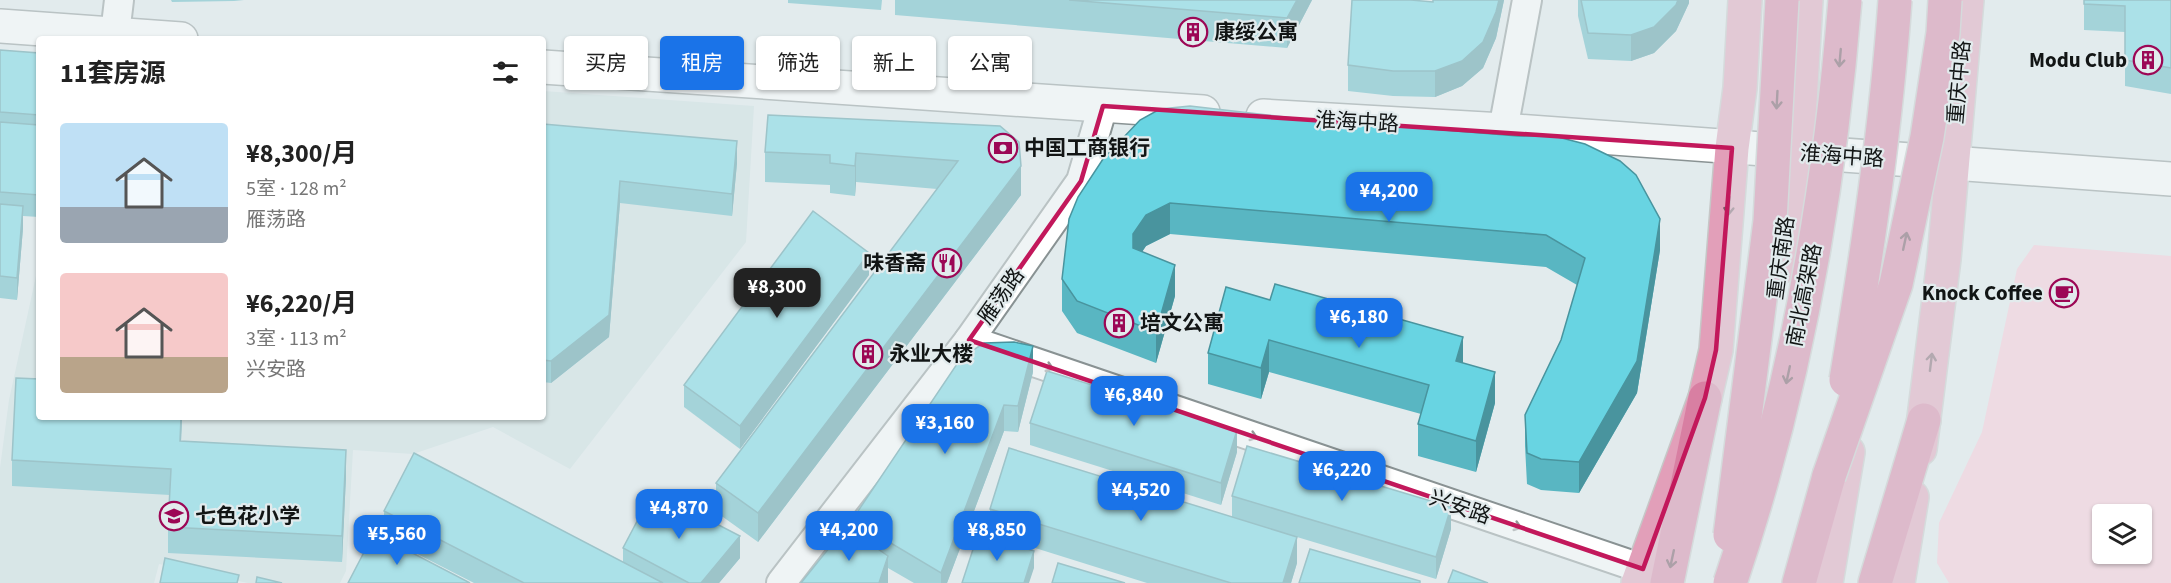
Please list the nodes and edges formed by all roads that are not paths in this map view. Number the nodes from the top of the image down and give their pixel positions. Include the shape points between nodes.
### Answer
1 (118, 0) edge
2 (1527, 0) edge
3 (1745, 0) edge
4 (1782, 0) edge
5 (1806, 0) edge
6 (1845, 0) edge
7 (1895, 0) edge
8 (1902, 0) edge
9 (1945, 0) edge
10 (1967, 0) edge
11 (0, 26) edge
12 (115, 34) junction
13 (142, 36) edge
14 (546, 67) edge
15 (1103, 106) junction
16 (1503, 130) junction
17 (1732, 148) junction
18 (1797, 153) junction
19 (1896, 159) junction
20 (1951, 163) junction
21 (2171, 179) edge
22 (1784, 239) junction
23 (969, 340) junction
24 (1716, 350) junction
25 (1705, 398) joint
26 (1924, 420) junction
27 (1829, 476) junction
28 (1650, 578) edge
29 (782, 583) edge
30 (1722, 583) edge
31 (1730, 583) edge
32 (1799, 583) edge
33 (1826, 583) edge
34 (1875, 583) edge
35 (1898, 583) edge

1 - 12 street
2 - 16 street
3 - 17 main road
4 -> 30 highway, bridge via 1770,221
5 - 18 main road, 重庆南路
6 -> 31 highway, 南北高架路, bridge via 1836,112 1808,282 1772,450
7 - 27 highway, bridge via 1869,243
8 - 19 main road
27 -> 9 highway, bridge via 1896,284 1927,137
10 - 20 main road, 重庆中路
11 - 12 main road
12 - 13 main road
14 - 15 main road, 淮海中路
15 - 16 main road, 淮海中路
15 - 23 street, 雁荡路 via 1081,181
16 - 17 main road, 淮海中路
17 - 18 main road, 淮海中路
17 -> 24 main road
18 - 19 main road, 淮海中路
18 - 22 main road, 重庆南路
19 - 20 main road, 淮海中路
19 - 33 main road
20 - 21 main road, 淮海中路
26 -> 20 main road via 1944,259
22 - 24 main road
22 - 30 main road, 重庆南路 via 1744,511
23 -> 28 street, 兴安路
23 - 29 street, 雁荡路
24 - 25 main road
25 -> 28 highway
26 - 34 highway
26 - 35 main road
27 - 32 highway

